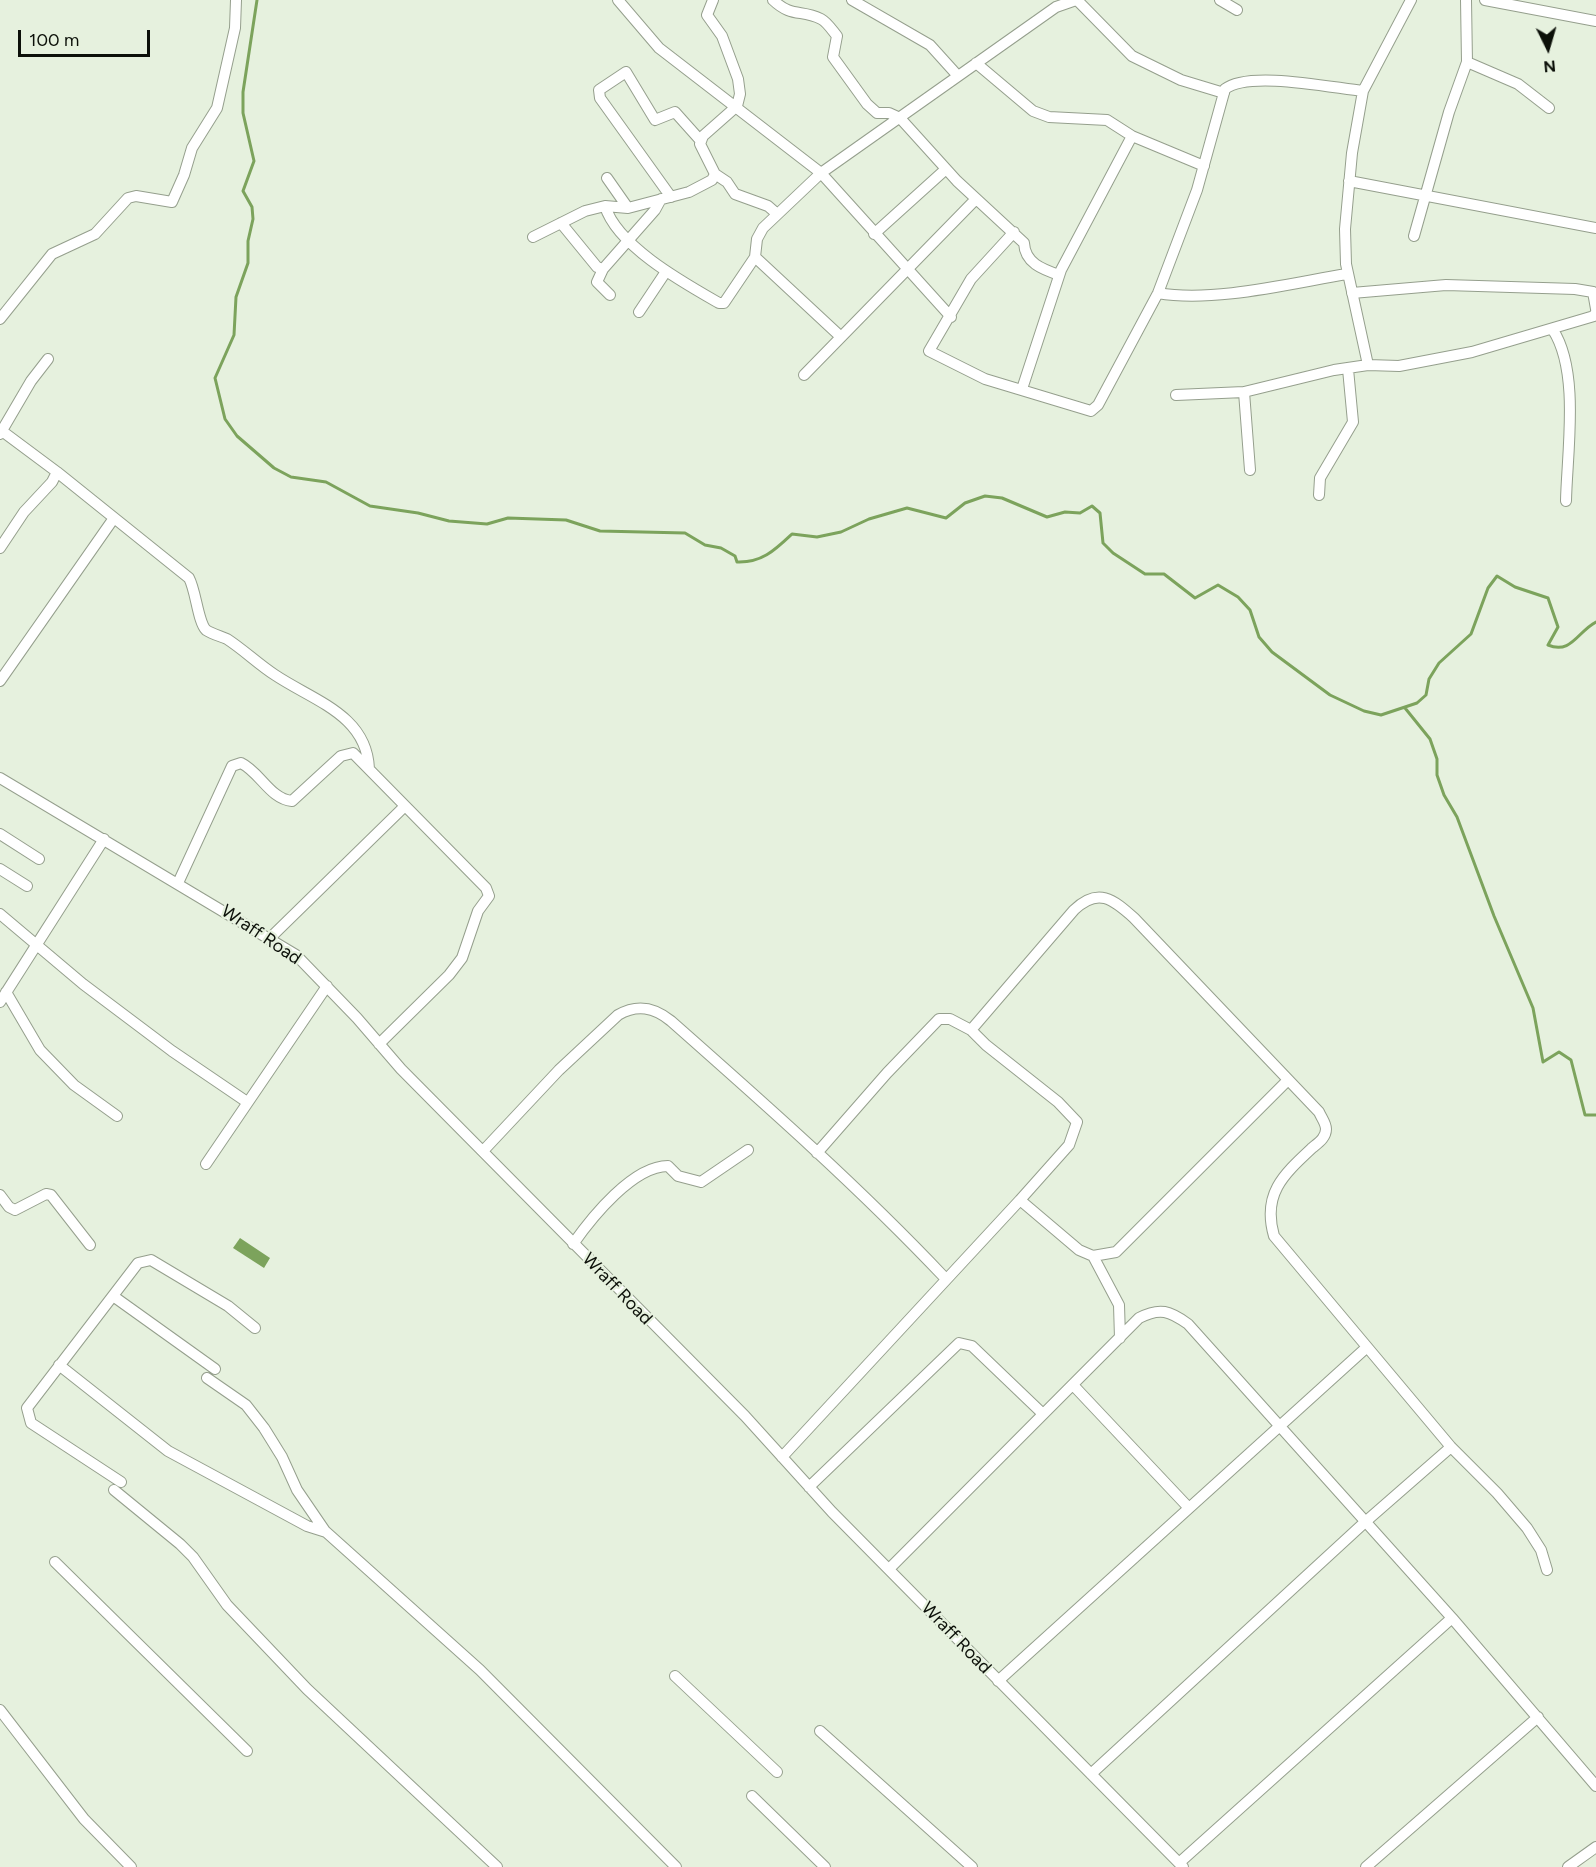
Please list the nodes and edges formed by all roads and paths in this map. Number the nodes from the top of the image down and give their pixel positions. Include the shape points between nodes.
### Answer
1 (236, 0) edge
2 (618, 0) edge
3 (713, 0) edge
4 (773, 0) edge
5 (852, 0) edge
6 (1076, 0) edge
7 (1220, 0) edge
8 (1411, 0) edge
9 (1466, 0) edge
10 (1485, 0) edge
11 (1237, 10) dead end
12 (1596, 21) edge
13 (1467, 62) junction
14 (976, 63) junction
15 (958, 76) junction
16 (1364, 91) junction
17 (1224, 93) junction
18 (737, 106) junction
19 (1549, 108) dead end
20 (900, 118) junction
21 (1132, 136) junction
22 (700, 140) junction
23 (1204, 166) junction
24 (946, 169) junction
25 (821, 173) junction
26 (715, 174) junction
27 (607, 178) dead end
28 (1349, 181) junction
29 (1427, 197) junction
30 (666, 198) junction
31 (976, 199) junction
32 (605, 206) junction
33 (628, 208) junction
34 (776, 213) junction
35 (561, 223) junction
36 (1596, 228) edge
37 (1014, 232) junction
38 (874, 234) junction
39 (1414, 236) dead end
40 (532, 237) dead end
41 (629, 239) junction
42 (755, 257) junction
43 (906, 268) junction
44 (603, 269) junction
45 (665, 273) junction
46 (1347, 274) junction
47 (1059, 275) junction
48 (1158, 293) junction
49 (1352, 293) junction
50 (610, 295) dead end
51 (1596, 311) edge
52 (639, 312) dead end
53 (951, 317) junction
54 (0, 319) edge
55 (1553, 330) junction
56 (840, 338) junction
57 (48, 359) dead end
58 (1368, 365) junction
59 (1348, 369) junction
60 (804, 375) dead end
61 (1022, 389) junction
62 (1244, 392) junction
63 (1176, 395) dead end
64 (1, 433) edge
65 (1250, 470) dead end
66 (57, 472) junction
67 (1319, 495) dead end
68 (1566, 501) dead end
69 (114, 518) junction
70 (0, 548) edge
71 (0, 681) edge
72 (369, 769) junction
73 (0, 777) edge
74 (405, 806) junction
75 (0, 834) edge
76 (104, 839) junction
77 (39, 859) dead end
78 (0, 869) edge
79 (178, 883) junction
80 (27, 886) dead end
81 (0, 914) edge
82 (270, 938) junction
83 (36, 945) junction
84 (327, 986) junction
85 (3, 997) edge
86 (971, 1030) junction
87 (380, 1044) junction
88 (1288, 1080) junction
89 (247, 1102) junction
90 (117, 1116) dead end
91 (748, 1150) dead end
92 (483, 1151) junction
93 (817, 1153) junction
94 (207, 1164) dead end
95 (0, 1195) edge
96 (1020, 1200) junction
97 (573, 1244) junction
98 (90, 1245) dead end
99 (1109, 1254) junction
100 (1093, 1256) junction
101 (1102, 1271) junction
102 (945, 1278) junction
103 (113, 1296) junction
104 (255, 1328) dead end
105 (1120, 1338) junction
106 (1366, 1347) junction
107 (59, 1365) junction
108 (1073, 1385) junction
109 (1043, 1414) junction
110 (1279, 1425) junction
111 (1451, 1447) junction
112 (782, 1457) junction
113 (809, 1487) junction
114 (1188, 1508) junction
115 (1364, 1523) junction
116 (327, 1532) junction
117 (55, 1562) dead end
118 (889, 1569) junction
119 (1547, 1570) dead end
120 (1452, 1618) junction
121 (675, 1676) dead end
122 (998, 1681) junction
123 (0, 1710) edge
124 (1538, 1717) junction
125 (820, 1731) dead end
126 (247, 1751) dead end
127 (777, 1772) dead end
128 (1091, 1774) junction
129 (1596, 1786) edge
130 (753, 1796) dead end
131 (1596, 1847) edge
132 (1181, 1865) edge
133 (131, 1867) edge
134 (496, 1867) edge
135 (676, 1867) edge
136 (825, 1867) edge
137 (972, 1867) edge
138 (1366, 1867) edge
139 (1568, 1867) edge

1 - 54 street via 235,28 217,108 192,148 172,202 128,198 95,234 52,254
2 - 18 street via 659,48
3 - 18 street via 707,15 721,33 738,79
4 - 20 street via 791,14 809,14 824,20 837,36 833,57 867,104 877,113
5 - 15 street via 930,45
6 - 14 street via 1056,7
6 - 17 street via 1132,56 1181,80
7 - 11 street
8 - 16 street
9 - 13 street
10 - 12 street
13 - 19 street via 1518,84
13 - 29 street via 1449,112
14 - 15 street
14 - 21 street via 1033,111 1050,117 1107,120
15 - 20 street
16 - 17 street via 1249,81 1230,85
16 - 28 street
17 - 23 street
18 - 22 street
18 - 25 street
20 - 24 street
20 - 25 street
21 - 23 street
21 - 47 street
22 - 26 street
22 - 30 street via 675,112 655,120 626,72 599,90 600,98
23 - 48 street
24 - 31 street
24 - 38 street
25 - 34 street
25 - 38 street
26 - 30 street via 701,187
26 - 34 street via 735,194
27 - 33 street
28 - 29 street
28 - 46 street
29 - 36 street
29 - 39 street
30 - 33 street
30 - 41 street
31 - 37 street
31 - 43 street
32 - 33 street
32 - 35 street
32 - 41 street via 614,226
34 - 42 street via 759,233
35 - 40 street
35 - 44 street
37 - 47 street via 1024,243 1030,260
37 - 53 street via 971,279
38 - 43 street
41 - 44 street
41 - 45 street
42 - 45 street via 721,303
42 - 56 street
43 - 53 street
43 - 56 street
44 - 50 street via 597,282
45 - 52 street
46 - 48 street via 1212,294
46 - 49 street
47 - 61 street
48 - 61 street via 1094,410 1085,411
49 - 51 street via 1446,285 1575,289 1593,292
49 - 58 street
51 - 55 street via 1594,316
53 - 61 street via 929,351 985,379
55 - 58 street via 1399,366
55 - 68 street via 1561,348 1568,388
56 - 60 street
57 - 64 street via 30,381
58 - 59 street
59 - 62 street via 1278,381
59 - 67 street via 1353,422 1323,471
62 - 63 street
62 - 65 street
64 - 66 street
66 - 69 street
66 - 70 street
69 - 71 street
69 - 72 street via 189,578 207,631 225,638 274,675 348,721 365,742
72 - 74 street
72 - 79 street via 353,753 346,753 292,801 277,796 251,768 241,763 232,766
73 - 76 street, Wraff Road
74 - 82 street
74 - 87 street via 486,888 489,896 478,911 462,958
75 - 77 street
76 - 79 street, Wraff Road
76 - 83 street
78 - 80 street
79 - 82 street, Wraff Road
81 - 83 street
82 - 84 street, Wraff Road
83 - 85 street
83 - 89 street via 172,1051
84 - 87 street, Wraff Road
84 - 89 street
85 - 90 street via 40,1050 74,1085
86 - 88 street via 1074,910 1091,897 1100,897 1118,904 1134,918
86 - 93 street via 950,1019 939,1019
86 - 96 street via 1077,1122 1069,1145
87 - 92 street, Wraff Road
88 - 99 street via 1139,1231
88 - 106 street via 1319,1112 1326,1132 1271,1196 1269,1215 1274,1236
89 - 94 street
91 - 97 street via 701,1182 678,1176 668,1166 639,1173 594,1215
92 - 93 street via 559,1070 618,1015 640,1008 656,1011 671,1021
92 - 97 street, Wraff Road
93 - 102 street
95 - 98 street via 9,1207 18,1210 51,1195
96 - 100 street via 1079,1250
96 - 102 street
97 - 112 street, Wraff Road
99 - 100 street
99 - 101 street
100 - 101 street
101 - 105 street via 1119,1305
102 - 112 street
103 - 104 street via 138,1263 151,1260 228,1306
103 - 107 street
103 - 116 street via 246,1405
105 - 108 street
105 - 110 street via 1139,1318 1152,1311 1172,1312 1188,1324
106 - 110 street
106 - 111 street
107 - 116 street via 168,1451 307,1526
107 - 134 street via 27,1408 31,1423 118,1486 180,1544 227,1605 307,1689
108 - 109 street
108 - 114 street
109 - 113 street via 972,1346 959,1343
109 - 118 street
110 - 114 street
110 - 115 street
111 - 115 street
111 - 119 street via 1527,1528
112 - 113 street, Wraff Road
113 - 118 street, Wraff Road
114 - 122 street
115 - 120 street
115 - 128 street
116 - 135 street via 480,1671
117 - 126 street
118 - 122 street, Wraff Road
120 - 124 street
120 - 132 street
121 - 127 street
122 - 128 street, Wraff Road
123 - 133 street via 84,1819
124 - 129 street
124 - 138 street
125 - 137 street
128 - 132 street, Wraff Road
130 - 136 street
131 - 139 street

